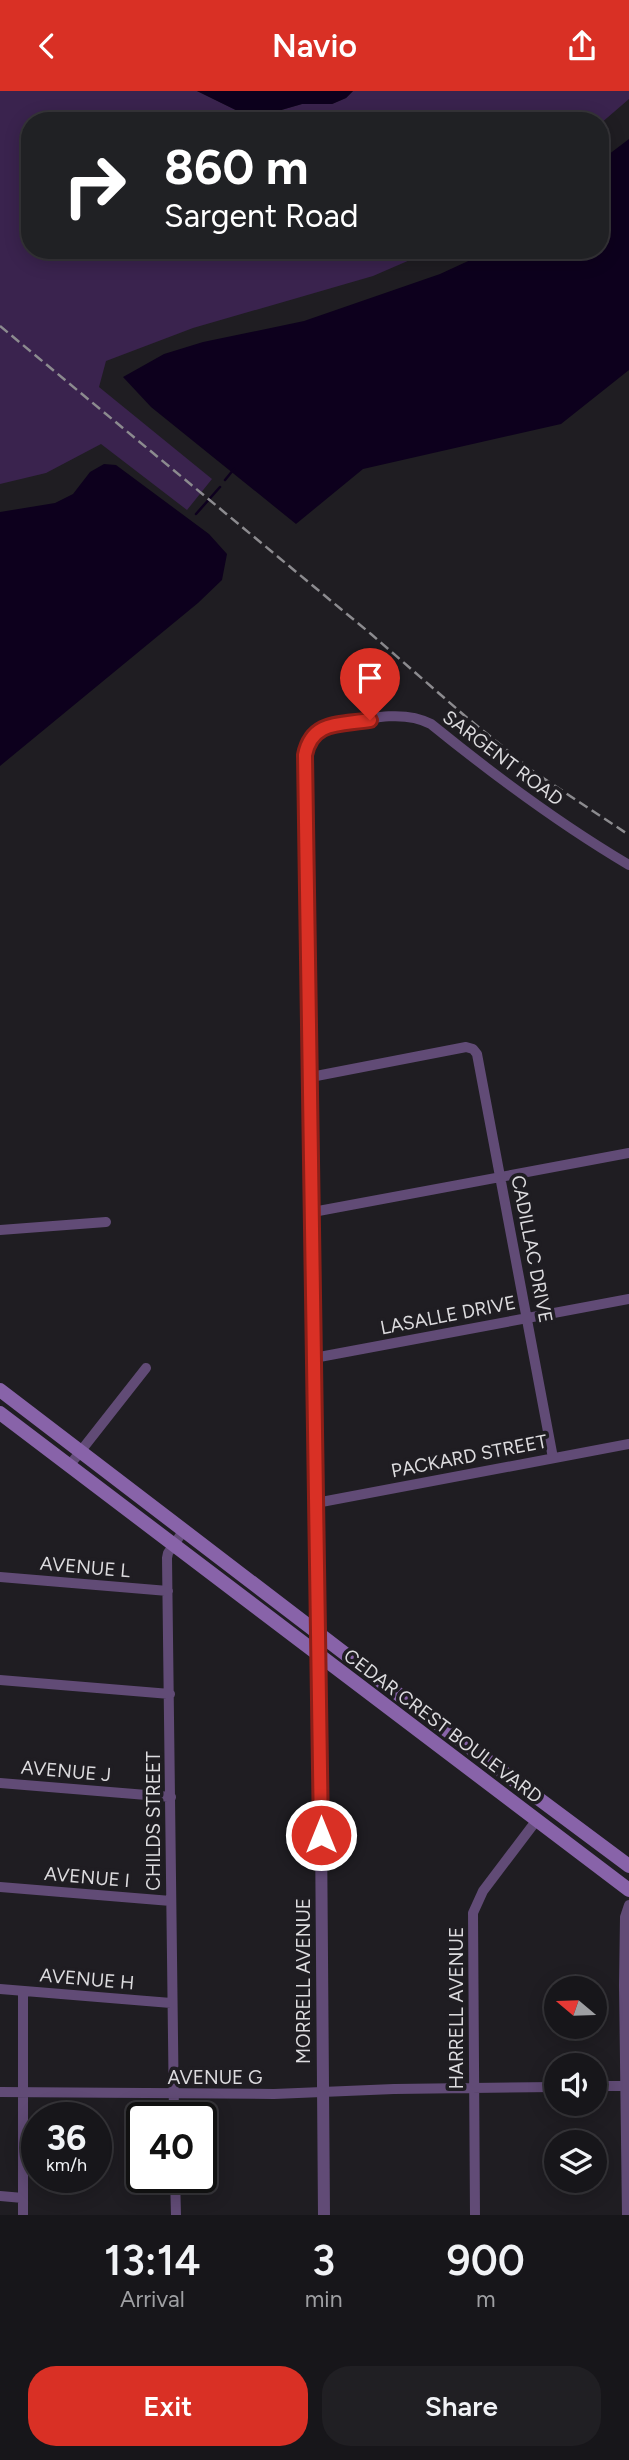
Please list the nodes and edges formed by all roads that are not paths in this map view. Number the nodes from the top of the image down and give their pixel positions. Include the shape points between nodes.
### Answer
1 (309, 739) joint
2 (629, 865) edge
3 (311, 1077) junction
4 (629, 1153) edge
5 (500, 1177) junction
6 (313, 1212) junction
7 (106, 1222) dead end
8 (0, 1230) edge
9 (629, 1299) edge
10 (528, 1318) junction
11 (314, 1357) junction
12 (146, 1368) dead end
13 (0, 1390) edge
14 (0, 1413) edge
15 (629, 1444) edge
16 (80, 1450) junction
17 (553, 1458) junction
18 (69, 1466) junction
19 (316, 1503) junction
20 (184, 1530) junction
21 (173, 1545) junction
22 (0, 1577) edge
23 (168, 1591) junction
24 (318, 1632) junction
25 (320, 1656) junction
26 (0, 1680) edge
27 (170, 1694) junction
28 (0, 1783) edge
29 (171, 1797) junction
30 (548, 1805) junction
31 (536, 1821) junction
32 (629, 1866) edge
33 (0, 1887) edge
34 (629, 1890) edge
35 (171, 1901) junction
36 (629, 1905) edge
37 (0, 1989) edge
38 (23, 1991) junction
39 (172, 2003) junction
40 (607, 2086) edge
41 (624, 2086) junction
42 (544, 2087) edge
43 (474, 2088) junction
44 (0, 2092) edge
45 (324, 2092) junction
46 (22, 2094) junction
47 (174, 2095) junction
48 (174, 2102) edge
49 (175, 2193) edge
50 (0, 2196) edge
51 (23, 2198) junction
52 (23, 2215) edge
53 (176, 2215) edge
54 (324, 2215) edge
55 (475, 2215) edge
56 (627, 2215) edge

1 - 2 street, SARGENT ROAD via 323,728 394,716 419,717 555,820
1 - 3 street, MORRELL AVENUE via 305,755
3 - 5 street, CADILLAC DRIVE via 473,1049
3 - 6 street, MORRELL AVENUE
4 - 5 street
5 - 6 street
5 - 10 street, CADILLAC DRIVE
6 - 11 street, MORRELL AVENUE
7 - 8 street
9 - 10 street, LASALLE DRIVE
10 - 11 street, LASALLE DRIVE
10 - 17 street, CADILLAC DRIVE
11 - 19 street, MORRELL AVENUE
12 - 16 street
13 - 16 main road, CEDAR CREST BOULEVARD
14 - 18 main road, CEDAR CREST BOULEVARD
15 - 17 street, PACKARD STREET
16 - 18 street
16 - 20 main road, CEDAR CREST BOULEVARD
17 - 19 street, PACKARD STREET
18 - 21 main road, CEDAR CREST BOULEVARD
19 - 24 street, MORRELL AVENUE
20 - 21 street, CHILDS STREET
20 - 24 main road, CEDAR CREST BOULEVARD
21 - 23 street, CHILDS STREET via 167,1558
21 - 25 main road, CEDAR CREST BOULEVARD
22 - 23 street, AVENUE L
23 - 27 street, CHILDS STREET
24 - 25 street, MORRELL AVENUE
24 - 30 main road, CEDAR CREST BOULEVARD
25 - 31 main road, CEDAR CREST BOULEVARD
25 - 45 street, MORRELL AVENUE
26 - 27 street
27 - 29 street, CHILDS STREET
28 - 29 street, AVENUE J
29 - 35 street, CHILDS STREET
30 - 31 main road
30 - 32 main road, CEDAR CREST BOULEVARD
31 - 34 main road, CEDAR CREST BOULEVARD
31 - 43 street, HARRELL AVENUE via 482,1891 473,1913
33 - 35 street, AVENUE I
35 - 39 street, CHILDS STREET
36 - 41 street via 625,1917
37 - 38 street, AVENUE H
38 - 39 street, AVENUE H
38 - 46 street
39 - 47 street, CHILDS STREET
40 - 41 street
41 - 56 street
42 - 43 street, AVENUE G
43 - 45 street, AVENUE G
43 - 55 street, HARRELL AVENUE
44 - 46 street, AVENUE G
45 - 47 street, AVENUE G
45 - 54 street, MORRELL AVENUE
46 - 47 street, AVENUE G
46 - 51 street
47 - 48 street, CHILDS STREET
49 - 53 street
50 - 51 street
51 - 52 street

